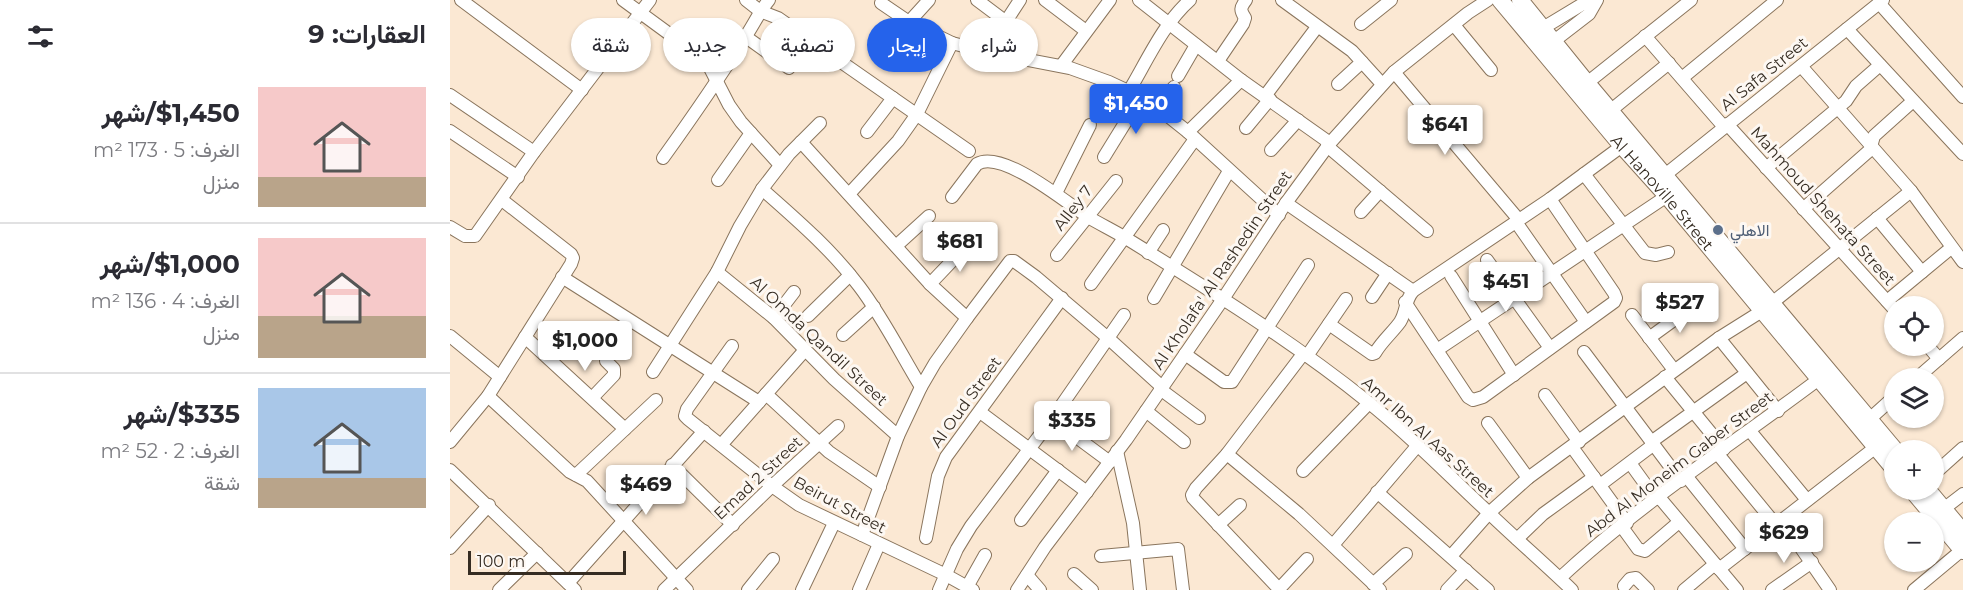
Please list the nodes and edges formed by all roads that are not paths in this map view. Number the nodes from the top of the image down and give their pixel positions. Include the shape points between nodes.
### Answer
1 (461, 0) edge
2 (623, 0) edge
3 (650, 0) edge
4 (746, 0) edge
5 (769, 0) edge
6 (929, 0) edge
7 (977, 0) edge
8 (1020, 0) edge
9 (1045, 0) edge
10 (1110, 0) edge
11 (1139, 0) edge
12 (1190, 0) edge
13 (1246, 0) edge
14 (1282, 0) edge
15 (1391, 0) edge
16 (1488, 0) edge
17 (1500, 0) edge
18 (1520, 0) edge
19 (1597, 0) edge
20 (1691, 0) edge
21 (1777, 0) edge
22 (1877, 2) edge
23 (881, 3) dead end
24 (760, 11) junction
25 (640, 13) junction
26 (903, 18) edge
27 (913, 18) edge
28 (1001, 18) edge
29 (1007, 18) edge
30 (1361, 24) dead end
31 (1169, 25) junction
32 (1454, 25) junction
33 (1317, 27) junction
34 (1543, 28) junction
35 (1847, 29) junction
36 (1086, 31) junction
37 (748, 33) edge
38 (1645, 36) junction
39 (947, 41) edge
40 (1554, 41) junction
41 (952, 43) junction
42 (959, 45) edge
43 (1196, 45) junction
44 (1218, 61) junction
45 (1038, 62) edge
46 (1362, 62) junction
47 (1669, 63) junction
48 (1880, 65) junction
49 (1061, 66) junction
50 (1801, 66) junction
51 (1491, 70) dead end
52 (721, 72) edge
53 (1394, 72) junction
54 (1682, 78) junction
55 (716, 79) junction
56 (1241, 80) junction
57 (1587, 83) junction
58 (1338, 84) dead end
59 (1382, 84) junction
60 (582, 90) junction
61 (1129, 91) junction
62 (450, 94) edge
63 (1141, 97) junction
64 (1963, 97) edge
65 (893, 98) junction
66 (1267, 98) junction
67 (1913, 101) junction
68 (1157, 107) junction
69 (1838, 107) junction
70 (1610, 111) junction
71 (917, 114) junction
72 (1298, 120) junction
73 (820, 123) dead end
74 (1090, 124) dead end
75 (1726, 126) junction
76 (1246, 128) dead end
77 (450, 131) edge
78 (867, 132) dead end
79 (751, 133) junction
80 (1191, 135) junction
81 (801, 142) junction
82 (1872, 144) junction
83 (1329, 145) junction
84 (1622, 146) junction
85 (1271, 150) dead end
86 (969, 151) dead end
87 (534, 152) junction
88 (1963, 154) edge
89 (1104, 157) dead end
90 (663, 158) dead end
91 (780, 165) junction
92 (1766, 168) junction
93 (1229, 171) junction
94 (1584, 174) junction
95 (1665, 175) junction
96 (518, 177) junction
97 (718, 180) dead end
98 (1116, 181) dead end
99 (762, 189) junction
100 (1380, 191) junction
101 (1911, 191) junction
102 (849, 194) junction
103 (1056, 194) junction
104 (1667, 196) junction
105 (952, 197) dead end
106 (1550, 198) junction
107 (502, 200) junction
108 (1286, 203) junction
109 (1803, 209) junction
110 (1361, 212) dead end
111 (1279, 215) junction
112 (929, 216) dead end
113 (1088, 216) junction
114 (1877, 218) junction
115 (1517, 221) junction
116 (1623, 224) junction
117 (450, 227) edge
118 (1163, 230) dead end
119 (1427, 231) dead end
120 (1124, 238) junction
121 (970, 242) dead end
122 (896, 246) junction
123 (1951, 248) junction
124 (1839, 249) junction
125 (1585, 250) junction
126 (1668, 252) dead end
127 (1148, 253) junction
128 (1057, 255) dead end
129 (1487, 260) dead end
130 (1963, 262) edge
131 (1308, 265) dead end
132 (1172, 268) junction
133 (717, 272) junction
134 (1922, 272) junction
135 (1388, 273) junction
136 (1552, 274) junction
137 (850, 275) junction
138 (1450, 276) dead end
139 (562, 277) junction
140 (930, 284) junction
141 (1091, 284) dead end
142 (1413, 291) junction
143 (794, 292) dead end
144 (1899, 296) edge
145 (1372, 297) dead end
146 (1884, 297) edge
147 (1062, 298) junction
148 (1154, 298) dead end
149 (1346, 299) dead end
150 (1515, 299) junction
151 (1223, 300) junction
152 (1406, 302) junction
153 (1693, 306) dead end
154 (874, 307) junction
155 (1767, 307) junction
156 (1124, 315) dead end
157 (1632, 315) dead end
158 (808, 316) dead end
159 (774, 318) junction
160 (967, 318) junction
161 (1480, 322) junction
162 (1586, 322) junction
163 (1329, 324) junction
164 (1266, 329) junction
165 (843, 335) dead end
166 (450, 336) edge
167 (525, 337) junction
168 (1108, 338) junction
169 (1649, 338) junction
170 (1719, 338) junction
171 (1963, 338) edge
172 (670, 345) junction
173 (732, 346) dead end
174 (1550, 348) junction
175 (805, 350) junction
176 (1437, 350) junction
177 (1584, 352) dead end
178 (1185, 354) junction
179 (1305, 355) junction
180 (1936, 356) edge
181 (1939, 359) junction
182 (606, 361) dead end
183 (1929, 368) edge
184 (653, 372) dead end
185 (713, 372) junction
186 (1670, 374) junction
187 (1747, 374) junction
188 (1514, 375) junction
189 (500, 377) junction
190 (1820, 379) junction
191 (921, 387) junction
192 (1162, 388) junction
193 (1545, 395) dead end
194 (488, 396) junction
195 (592, 398) junction
196 (763, 398) junction
197 (656, 400) dead end
198 (1369, 403) junction
199 (1884, 406) edge
200 (1625, 407) junction
201 (1146, 411) junction
202 (1778, 411) junction
203 (980, 412) junction
204 (1694, 412) junction
205 (1199, 418) dead end
206 (1052, 419) junction
207 (1488, 423) dead end
208 (1864, 423) junction
209 (838, 426) dead end
210 (625, 429) junction
211 (704, 431) junction
212 (1750, 431) junction
213 (898, 436) junction
214 (1884, 440) edge
215 (450, 442) edge
216 (1185, 442) dead end
217 (820, 443) junction
218 (1576, 444) junction
219 (1652, 444) junction
220 (721, 445) junction
221 (1418, 445) junction
222 (1876, 447) junction
223 (1029, 448) junction
224 (1963, 448) edge
225 (1721, 451) junction
226 (1117, 452) junction
227 (1227, 454) junction
228 (1884, 457) edge
229 (1110, 462) junction
230 (1630, 463) junction
231 (672, 465) junction
232 (1944, 465) edge
233 (450, 470) edge
234 (1058, 470) junction
235 (1304, 471) dead end
236 (576, 476) junction
237 (1528, 478) junction
238 (1684, 479) junction
239 (1597, 481) junction
240 (772, 486) junction
241 (879, 487) junction
242 (1087, 492) junction
243 (1377, 492) junction
244 (1963, 494) edge
245 (1658, 498) junction
246 (1807, 500) junction
247 (1924, 500) edge
248 (489, 505) junction
249 (1240, 505) dead end
250 (1938, 512) edge
251 (1940, 512) edge
252 (1489, 513) junction
253 (1944, 517) edge
254 (623, 520) junction
255 (1021, 520) dead end
256 (1944, 521) edge
257 (1680, 522) junction
258 (834, 523) junction
259 (1778, 523) junction
260 (733, 525) junction
261 (1218, 525) junction
262 (1624, 525) junction
263 (1963, 532) edge
264 (862, 535) junction
265 (926, 538) dead end
266 (1517, 539) junction
267 (879, 544) junction
268 (1333, 545) junction
269 (450, 548) edge
270 (1745, 549) junction
271 (1963, 551) edge
272 (1136, 552) junction
273 (537, 553) junction
274 (1406, 554) dead end
275 (985, 555) dead end
276 (1101, 556) dead end
277 (1450, 556) junction
278 (772, 559) dead end
279 (1307, 559) dead end
280 (1812, 562) junction
281 (1717, 567) junction
282 (1466, 570) junction
283 (1074, 574) dead end
284 (946, 575) junction
285 (1027, 575) junction
286 (1560, 578) junction
287 (676, 579) junction
288 (1624, 586) dead end
289 (1377, 587) edge
290 (572, 588) edge
291 (970, 588) edge
292 (1280, 589) edge
293 (499, 590) edge
294 (664, 590) edge
295 (687, 590) edge
296 (748, 590) edge
297 (802, 590) edge
298 (859, 590) edge
299 (939, 590) edge
300 (1017, 590) edge
301 (1040, 590) edge
302 (1092, 590) edge
303 (1140, 590) edge
304 (1183, 590) edge
305 (1447, 590) edge
306 (1488, 590) edge
307 (1571, 590) edge
308 (1648, 590) edge
309 (1684, 590) edge
310 (1737, 590) edge
311 (1772, 590) edge
312 (1830, 590) edge
313 (1914, 590) edge

1 - 60 street
2 - 25 street
3 - 25 street
4 - 24 street
5 - 24 street
6 - 27 street
7 - 28 street
8 - 29 street
9 - 36 street
10 - 36 street
11 - 31 street
12 - 31 street
13 - 44 street via 1241,8 1243,24
14 - 33 street
15 - 30 street
16 - 32 street, Al Kholafa' Al Rashedin Street
17 - 84 street, Al Hanoville Street
18 - 34 street, Al Hanoville Street
19 - 34 street
19 - 40 street via 1589,14
20 - 38 street
21 - 54 street
22 - 35 street, Al Safa Street
22 - 64 street
23 - 26 street
24 - 37 street
24 - 65 street via 778,18
25 - 55 street via 699,57
25 - 60 street
31 - 43 street
31 - 61 street
32 - 51 street
32 - 53 street, Al Kholafa' Al Rashedin Street
33 - 46 street via 1353,51
33 - 66 street
34 - 40 street, Al Hanoville Street
35 - 48 street
35 - 50 street, Al Safa Street
36 - 49 street
38 - 47 street, Mahmoud Shehata Street
38 - 57 street
39 - 41 street
40 - 57 street, Al Hanoville Street
41 - 42 street
41 - 71 street
43 - 44 street
43 - 68 street
44 - 56 street
45 - 49 street
46 - 58 street
46 - 59 street
47 - 54 street, Mahmoud Shehata Street
47 - 70 street
48 - 67 street
48 - 69 street
49 - 61 street
50 - 69 street
50 - 75 street, Al Safa Street
52 - 55 street
53 - 59 street, Al Kholafa' Al Rashedin Street
53 - 115 street
54 - 75 street, Mahmoud Shehata Street
55 - 79 street via 729,105
55 - 90 street
56 - 66 street
56 - 80 street
57 - 70 street, Al Hanoville Street
59 - 83 street, Al Kholafa' Al Rashedin Street
60 - 87 street
61 - 63 street
62 - 87 street
63 - 68 street
63 - 89 street
65 - 71 street
65 - 78 street
66 - 72 street
66 - 76 street
67 - 82 street via 1875,136
67 - 88 street
68 - 80 street
69 - 82 street
69 - 92 street
70 - 95 street, Al Hanoville Street
71 - 86 street
71 - 102 street via 898,141
72 - 83 street
72 - 85 street
73 - 81 street
74 - 103 street
75 - 92 street, Mahmoud Shehata Street
75 - 95 street, Al Safa Street
77 - 96 street
79 - 91 street
79 - 97 street
80 - 93 street
80 - 120 street
81 - 91 street
81 - 102 street
82 - 101 street
82 - 109 street
83 - 100 street
83 - 108 street, Al Kholafa' Al Rashedin Street
84 - 94 street
84 - 104 street, Al Hanoville Street
87 - 96 street
91 - 99 street
92 - 109 street, Mahmoud Shehata Street
93 - 111 street
93 - 132 street
94 - 106 street
94 - 116 street
95 - 155 street, Al Hanoville Street
96 - 107 street
98 - 113 street, Alley 7
99 - 133 street
99 - 137 street
100 - 110 street
100 - 119 street
101 - 114 street
101 - 123 street
102 - 122 street
103 - 105 street, Amr Ibn Al Aas Street via 1033,178 982,161
103 - 113 street, Amr Ibn Al Aas Street
104 - 116 street
104 - 155 street, Al Hanoville Street
106 - 115 street
106 - 125 street
107 - 117 street via 475,236 465,236
107 - 139 street via 571,254 571,264
108 - 111 street, Al Kholafa' Al Rashedin Street
108 - 135 street
109 - 124 street, Mahmoud Shehata Street
111 - 151 street, Al Kholafa' Al Rashedin Street
112 - 122 street
113 - 120 street, Amr Ibn Al Aas Street
113 - 128 street, Alley 7
114 - 124 street
114 - 134 street
115 - 136 street
115 - 142 street
116 - 125 street
116 - 126 street via 1645,252
118 - 127 street
120 - 127 street, Amr Ibn Al Aas Street
120 - 141 street
121 - 140 street
122 - 140 street
123 - 130 street
123 - 134 street
124 - 146 street, Mahmoud Shehata Street
124 - 155 street
125 - 136 street
125 - 162 street via 1616,298
127 - 132 street, Amr Ibn Al Aas Street
129 - 150 street
131 - 164 street
132 - 148 street
132 - 151 street, Amr Ibn Al Aas Street
133 - 159 street, Al Omda Qandil Street
133 - 172 street
134 - 144 street
135 - 142 street
135 - 145 street
136 - 150 street
136 - 162 street
137 - 154 street
137 - 158 street
138 - 161 street
139 - 167 street
139 - 172 street
140 - 160 street
142 - 152 street
143 - 159 street
147 - 160 street via 1010,261
147 - 168 street
147 - 203 street, Al Oud Street
149 - 163 street
150 - 161 street
150 - 174 street
151 - 164 street, Amr Ibn Al Aas Street
151 - 178 street, Al Kholafa' Al Rashedin Street
152 - 163 street via 1401,320 1374,354
152 - 176 street
153 - 169 street
154 - 165 street
154 - 191 street
155 - 170 street
155 - 190 street, Al Hanoville Street
155 - 208 street, Al Hanoville Street
156 - 168 street
157 - 169 street
159 - 175 street, Al Omda Qandil Street
160 - 191 street
161 - 176 street
161 - 188 street
162 - 174 street
163 - 179 street
164 - 178 street via 1232,382 1224,382
164 - 179 street, Amr Ibn Al Aas Street
166 - 189 street
167 - 189 street
167 - 195 street
168 - 192 street
168 - 206 street
169 - 186 street
170 - 186 street
170 - 187 street
171 - 181 street
172 - 184 street
172 - 185 street
173 - 185 street
174 - 188 street
175 - 196 street
175 - 213 street, Al Omda Qandil Street
176 - 188 street via 1473,400
177 - 200 street
178 - 192 street, Al Kholafa' Al Rashedin Street
179 - 198 street, Amr Ibn Al Aas Street
179 - 227 street
180 - 181 street
181 - 183 street
182 - 195 street via 614,375
185 - 196 street
185 - 211 street, Beirut Street via 685,412
186 - 200 street
186 - 204 street
187 - 202 street
187 - 204 street
189 - 194 street
190 - 202 street, Abd Al Moneim Gaber Street
190 - 208 street, Al Hanoville Street
191 - 213 street
192 - 201 street, Al Kholafa' Al Rashedin Street
192 - 205 street
193 - 218 street
194 - 215 street
194 - 236 street
195 - 210 street
196 - 217 street
196 - 220 street
197 - 210 street
198 - 221 street, Amr Ibn Al Aas Street
198 - 235 street
199 - 208 street
200 - 218 street
200 - 219 street
201 - 216 street
201 - 226 street, Al Kholafa' Al Rashedin Street
202 - 212 street, Abd Al Moneim Gaber Street
203 - 223 street
203 - 265 street, Al Oud Street via 941,467
204 - 219 street
204 - 225 street
206 - 223 street
206 - 229 street
207 - 237 street
208 - 214 street, Al Hanoville Street
208 - 222 street, Al Hanoville Street
209 - 217 street, Emad 2 Street
210 - 236 street
211 - 220 street, Beirut Street
211 - 231 street
212 - 225 street, Abd Al Moneim Gaber Street
212 - 246 street
213 - 241 street
217 - 240 street, Emad 2 Street
217 - 241 street
218 - 237 street
218 - 239 street
219 - 230 street
219 - 238 street
220 - 240 street, Beirut Street
221 - 243 street
221 - 252 street, Amr Ibn Al Aas Street
222 - 228 street, Al Hanoville Street
222 - 246 street
223 - 234 street
223 - 284 street via 967,532
224 - 232 street
225 - 238 street, Abd Al Moneim Gaber Street
225 - 259 street
226 - 229 street, Al Kholafa' Al Rashedin Street
226 - 272 street via 1129,499
227 - 261 street via 1192,495
227 - 268 street
229 - 242 street, Al Kholafa' Al Rashedin Street
230 - 239 street
230 - 245 street
231 - 254 street
231 - 260 street
233 - 248 street
234 - 242 street
234 - 255 street
236 - 254 street via 587,481
237 - 252 street
238 - 245 street, Abd Al Moneim Gaber Street
238 - 270 street
239 - 262 street
239 - 266 street via 1543,514
240 - 258 street, Beirut Street
240 - 260 street, Emad 2 Street
241 - 264 street
242 - 285 street, Al Kholafa' Al Rashedin Street
243 - 268 street
243 - 277 street
244 - 251 street
245 - 257 street
245 - 262 street, Abd Al Moneim Gaber Street
246 - 259 street
247 - 250 street
248 - 269 street
248 - 273 street
249 - 261 street
252 - 266 street, Amr Ibn Al Aas Street
252 - 277 street
253 - 263 street
254 - 287 street
254 - 290 street
256 - 271 street
257 - 262 street via 1645,551 1638,549
257 - 281 street
258 - 264 street, Beirut Street
258 - 297 street
259 - 270 street
259 - 280 street
260 - 287 street, Emad 2 Street
261 - 292 street
262 - 286 street, Abd Al Moneim Gaber Street
264 - 267 street, Beirut Street
266 - 286 street, Amr Ibn Al Aas Street
267 - 284 street, Beirut Street
267 - 298 street
268 - 289 street
270 - 281 street
271 - 313 street
272 - 276 street
272 - 303 street
272 - 304 street via 1178,549
273 - 290 street
273 - 293 street
274 - 289 street
275 - 291 street
277 - 282 street
278 - 296 street
279 - 292 street
280 - 311 street
280 - 312 street
281 - 309 street
281 - 310 street
282 - 305 street
282 - 306 street
283 - 302 street
284 - 291 street, Beirut Street
284 - 299 street
285 - 300 street, Al Kholafa' Al Rashedin Street
285 - 301 street
286 - 307 street, Amr Ibn Al Aas Street
287 - 294 street, Emad 2 Street
287 - 295 street
288 - 308 street via 1636,578

